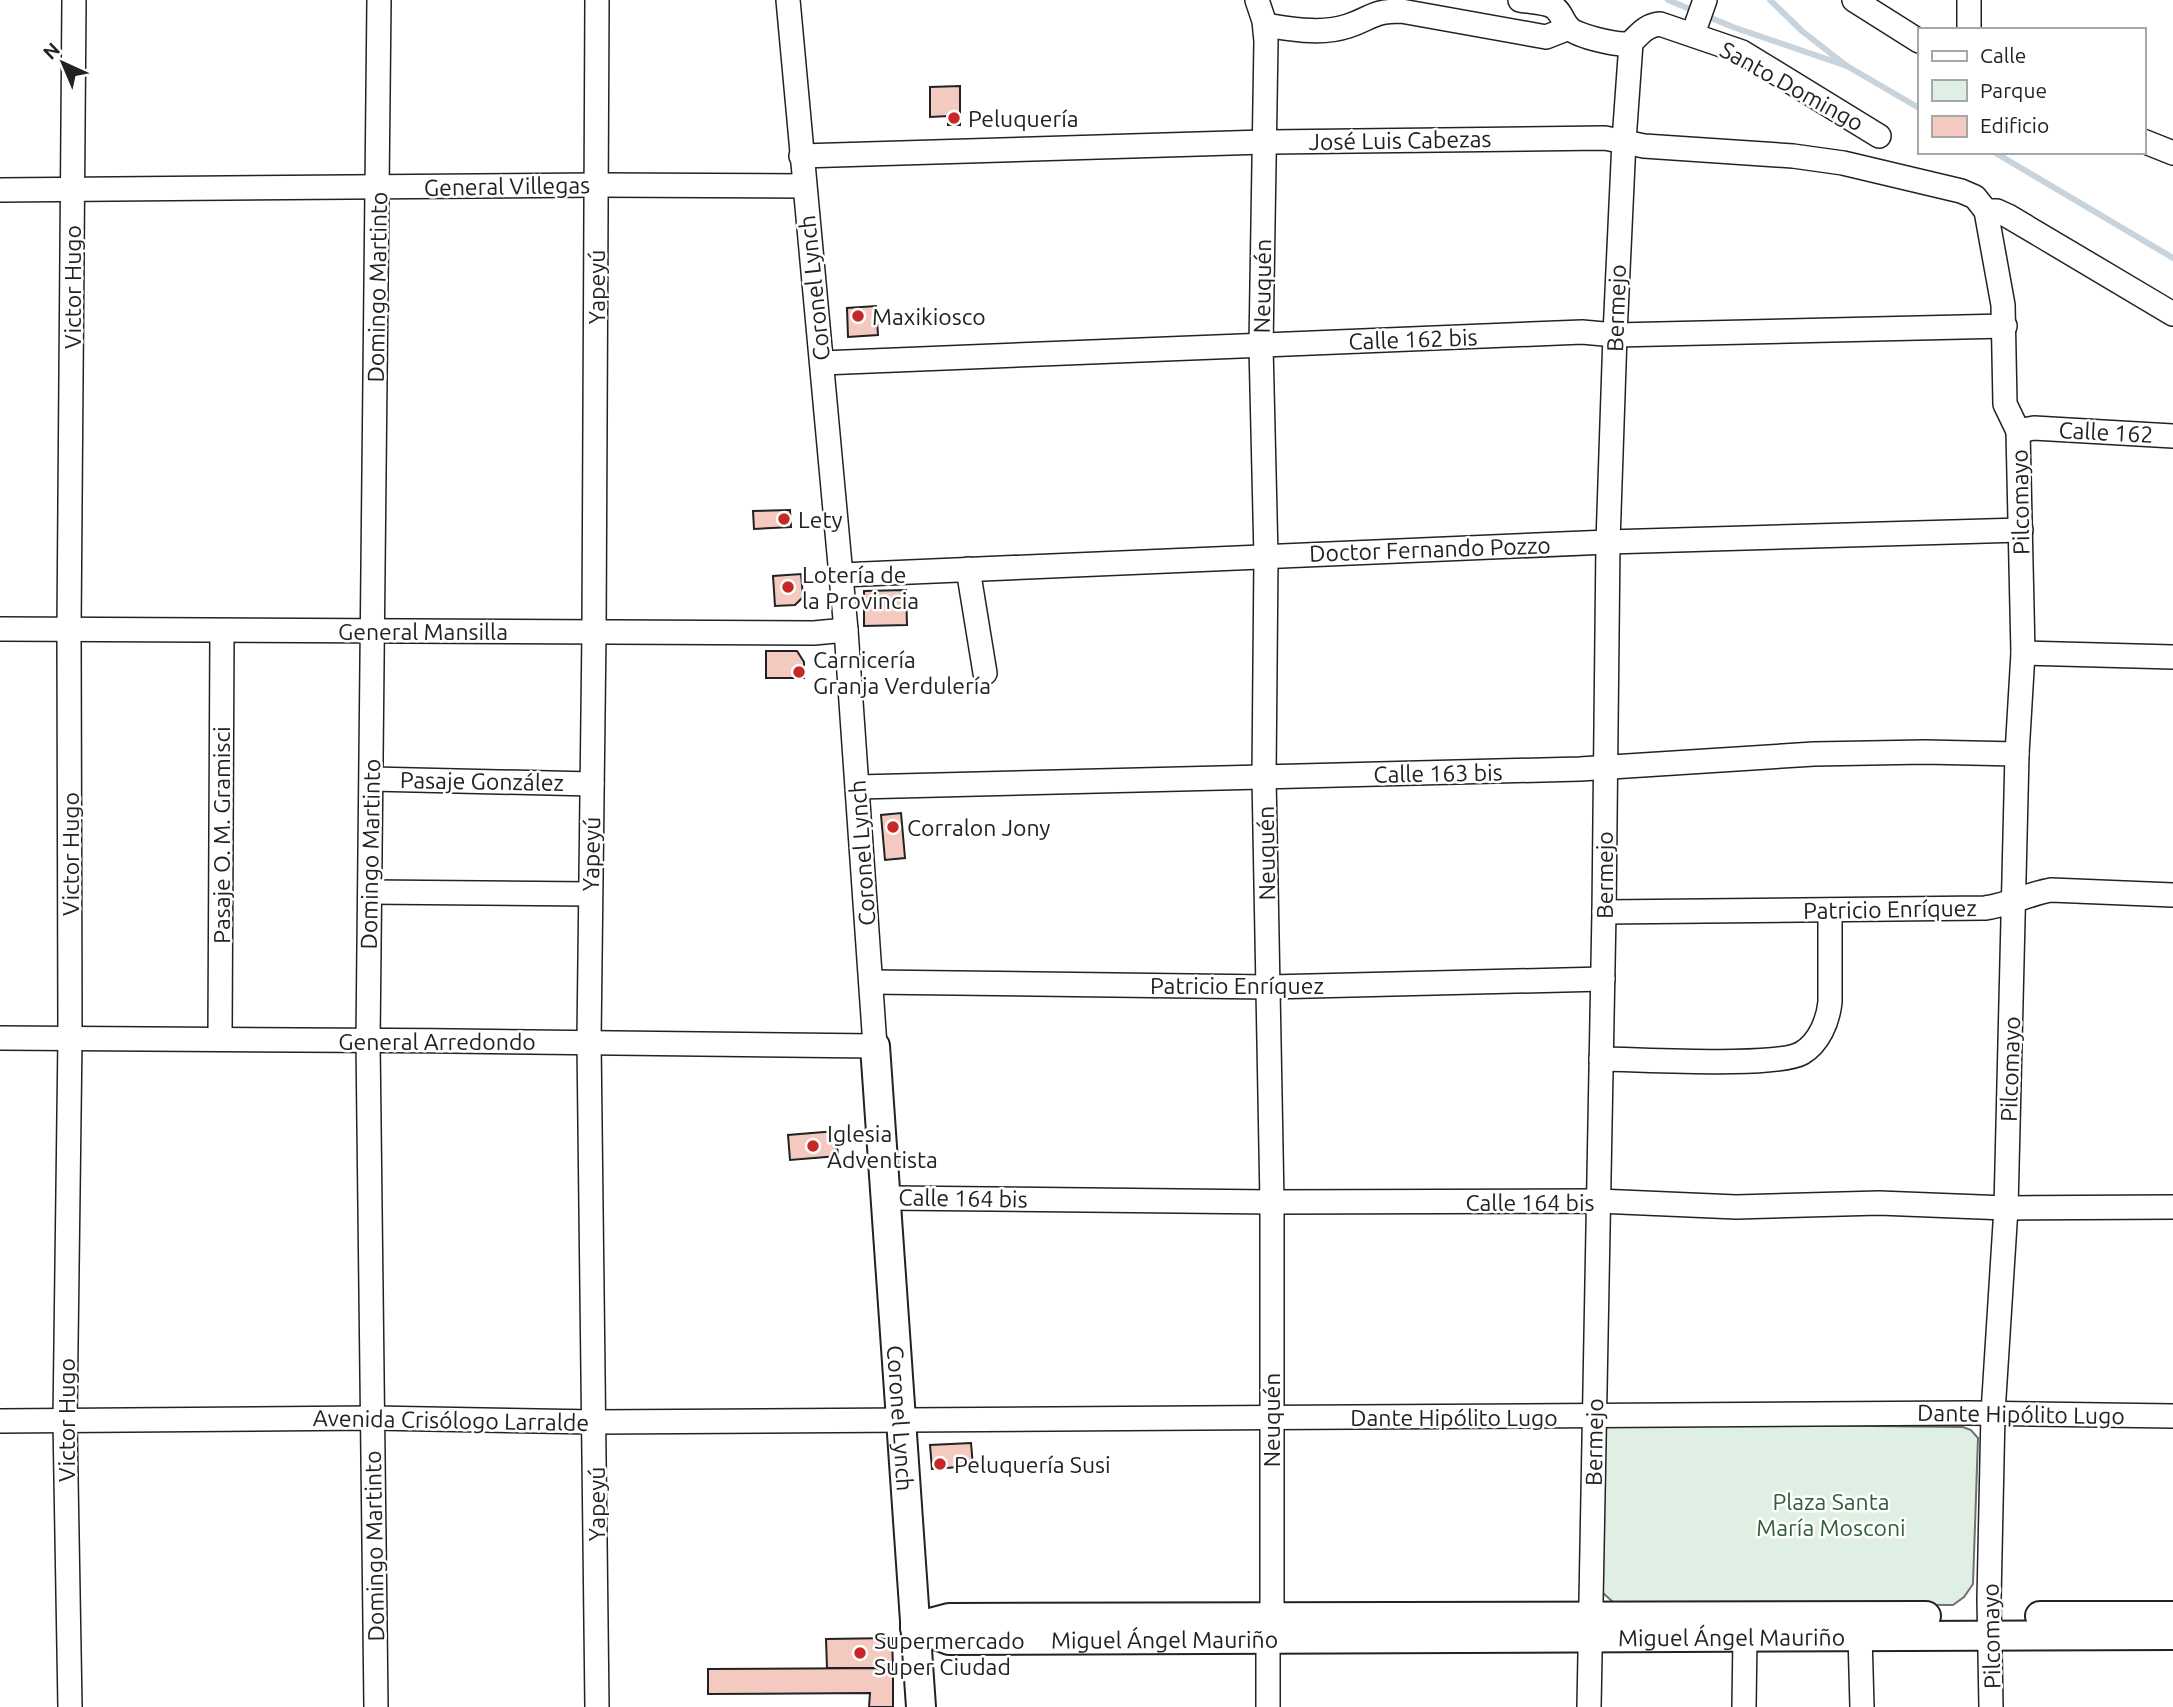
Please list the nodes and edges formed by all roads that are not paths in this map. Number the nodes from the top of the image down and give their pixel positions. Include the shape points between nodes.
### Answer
1 (74, 0) edge
2 (379, 0) edge
3 (597, 0) edge
4 (788, 0) edge
5 (1520, 0) edge
6 (1705, 0) edge
7 (1854, 0) edge
8 (1969, 0) edge
9 (1252, 1) edge
10 (1265, 25) junction
11 (1569, 28) junction
12 (1969, 28) edge
13 (1694, 30) junction
14 (1918, 40) edge
15 (1631, 43) junction
16 (1879, 136) dead end
17 (1624, 141) junction
18 (1264, 142) junction
19 (2145, 142) edge
20 (2173, 153) edge
21 (801, 156) junction
22 (596, 185) junction
23 (804, 186) junction
24 (378, 187) junction
25 (0, 190) edge
26 (73, 190) junction
27 (1986, 211) junction
28 (2173, 314) edge
29 (2005, 326) junction
30 (1615, 335) junction
31 (1261, 345) junction
32 (822, 363) junction
33 (2013, 422) junction
34 (2173, 436) edge
35 (2021, 530) junction
36 (1608, 542) junction
37 (1266, 556) junction
38 (968, 569) junction
39 (841, 575) junction
40 (0, 629) edge
41 (69, 629) junction
42 (372, 630) junction
43 (846, 630) junction
44 (222, 631) junction
45 (594, 632) junction
46 (2023, 653) junction
47 (2173, 657) edge
48 (985, 673) dead end
49 (2017, 754) junction
50 (1605, 766) junction
51 (1265, 777) junction
52 (372, 779) junction
53 (592, 784) junction
54 (858, 787) junction
55 (370, 892) junction
56 (590, 894) junction
57 (2173, 895) edge
58 (2015, 900) junction
59 (1830, 910) junction
60 (1604, 912) junction
61 (1603, 979) junction
62 (871, 982) junction
63 (1268, 987) junction
64 (0, 1038) edge
65 (70, 1038) junction
66 (220, 1039) junction
67 (368, 1041) junction
68 (589, 1041) junction
69 (875, 1046) junction
70 (1601, 1059) junction
71 (887, 1198) junction
72 (1598, 1201) junction
73 (1272, 1202) junction
74 (2173, 1207) edge
75 (2006, 1208) junction
76 (1993, 1413) junction
77 (1595, 1416) junction
78 (2173, 1416) edge
79 (1271, 1417) junction
80 (373, 1418) junction
81 (902, 1419) junction
82 (0, 1421) edge
83 (65, 1421) junction
84 (595, 1422) junction
85 (2173, 1615) edge
86 (1991, 1625) junction
87 (1592, 1626) junction
88 (1270, 1627) junction
89 (915, 1628) junction
90 (2173, 1635) edge
91 (1745, 1636) junction
92 (1860, 1636) junction
93 (70, 1707) edge
94 (376, 1707) edge
95 (597, 1707) edge
96 (921, 1707) edge
97 (1268, 1707) edge
98 (1589, 1707) edge
99 (1744, 1707) edge
100 (1861, 1707) edge
101 (1991, 1707) edge

1 - 26 street, Victor Hugo
2 - 24 street, Domingo Martinto
3 - 22 street, Yapeyú
4 - 21 street, Coronel Lynch
5 - 11 street via 1551,6
6 - 13 street
7 - 14 street
8 - 12 street
9 - 10 street, Neuquén
10 - 11 street via 1330,30 1380,11 1401,11 1546,37
10 - 18 street, Neuquén
11 - 15 street via 1576,34
13 - 15 street, Santo Domingo via 1648,25
13 - 16 street, Santo Domingo via 1742,52
15 - 17 street, Bermejo
17 - 18 street, José Luis Cabezas
17 - 27 street, José Luis Cabezas via 1843,163 1961,191 1975,197
17 - 30 street, Bermejo
18 - 21 street, José Luis Cabezas
18 - 31 street, Neuquén
19 - 20 street
21 - 23 street, Coronel Lynch
22 - 23 street, General Villegas
22 - 24 street, General Villegas
22 - 45 street, Yapeyú
23 - 32 street, Coronel Lynch
24 - 26 street, General Villegas
24 - 42 street, Domingo Martinto
25 - 26 street, General Villegas
26 - 41 street, Victor Hugo
27 - 28 street, José Luis Cabezas via 2008,216
27 - 29 street, Pilcomayo
29 - 30 street, Calle 162 bis
29 - 33 street, Pilcomayo via 2005,404
30 - 31 street, Calle 162 bis via 1582,332
30 - 36 street, Bermejo
31 - 32 street, Calle 162 bis
31 - 37 street, Neuquén
32 - 39 street, Coronel Lynch
33 - 34 street, Calle 162 via 2034,428
33 - 35 street, Pilcomayo
35 - 36 street, Doctor Fernando Pozzo
35 - 46 street, Pilcomayo
36 - 37 street, Doctor Fernando Pozzo
36 - 50 street, Bermejo
37 - 38 street, Doctor Fernando Pozzo
37 - 51 street, Neuquén
38 - 39 street, Doctor Fernando Pozzo
38 - 48 street
39 - 43 street, Coronel Lynch
40 - 41 street, General Mansilla
41 - 44 street, General Mansilla
41 - 65 street, Victor Hugo
42 - 44 street, General Mansilla
42 - 45 street, General Mansilla
42 - 52 street, Domingo Martinto
43 - 45 street, General Mansilla
43 - 54 street, Coronel Lynch
44 - 66 street, Pasaje O. M. Gramisci
45 - 53 street, Yapeyú
46 - 47 street
46 - 49 street, Pilcomayo
49 - 50 street, Calle 163 bis via 1814,754
49 - 58 street, Pilcomayo
50 - 51 street, Calle 163 bis
50 - 60 street, Bermejo
51 - 54 street, Calle 163 bis
51 - 63 street, Neuquén
52 - 53 street, Pasaje González
52 - 55 street, Domingo Martinto
53 - 56 street, Yapeyú
54 - 62 street, Coronel Lynch
55 - 56 street
55 - 67 street, Domingo Martinto
56 - 68 street, Yapeyú
57 - 58 street, Patricio Enríquez via 2051,890
58 - 59 street, Patricio Enríquez via 1985,908
58 - 75 street, Pilcomayo
59 - 60 street, Patricio Enríquez
59 - 70 street via 1828,1018 1812,1045 1800,1054 1754,1060
60 - 61 street, Bermejo
61 - 63 street, Patricio Enríquez
61 - 70 street, Bermejo
62 - 63 street, Patricio Enríquez
62 - 69 street, Coronel Lynch
63 - 73 street, Neuquén
64 - 65 street, General Arredondo
65 - 66 street, General Arredondo
65 - 83 street, Victor Hugo
66 - 67 street, General Arredondo
67 - 68 street, General Arredondo
67 - 80 street, Domingo Martinto
68 - 69 street, General Arredondo
68 - 84 street, Yapeyú
69 - 71 main road, Coronel Lynch
70 - 72 street, Bermejo
71 - 73 street, Calle 164 bis
71 - 81 main road, Coronel Lynch
72 - 73 street, Calle 164 bis
72 - 75 street, Calle 164 bis via 1736,1207 1879,1203
72 - 77 street, Bermejo
73 - 79 street, Neuquén
74 - 75 street, Calle 164 bis
75 - 76 street, Pilcomayo
76 - 77 street, Dante Hipólito Lugo
76 - 78 street, Dante Hipólito Lugo
76 - 86 street, Pilcomayo
77 - 79 street, Dante Hipólito Lugo
77 - 87 street, Bermejo
79 - 81 street, Dante Hipólito Lugo
79 - 88 street, Neuquén
80 - 83 street, Avenida Crisólogo Larralde
80 - 84 street, Avenida Crisólogo Larralde
80 - 94 street, Domingo Martinto
81 - 84 street, Avenida Crisólogo Larralde
81 - 89 main road, Coronel Lynch
82 - 83 street, Avenida Crisólogo Larralde
83 - 93 street, Victor Hugo
84 - 95 street, Yapeyú
85 - 86 main road, Miguel Ángel Mauriño
86 - 87 main road, Miguel Ángel Mauriño
86 - 90 main road, Miguel Ángel Mauriño
86 - 92 main road, Miguel Ángel Mauriño
86 - 101 street, Pilcomayo
87 - 88 main road, Miguel Ángel Mauriño
87 - 91 main road, Miguel Ángel Mauriño
87 - 98 street, Bermejo
88 - 89 main road, Miguel Ángel Mauriño via 949,1640
88 - 97 street, Neuquén
89 - 96 main road, Coronel Lynch
91 - 92 main road, Miguel Ángel Mauriño
91 - 99 street
92 - 100 street

